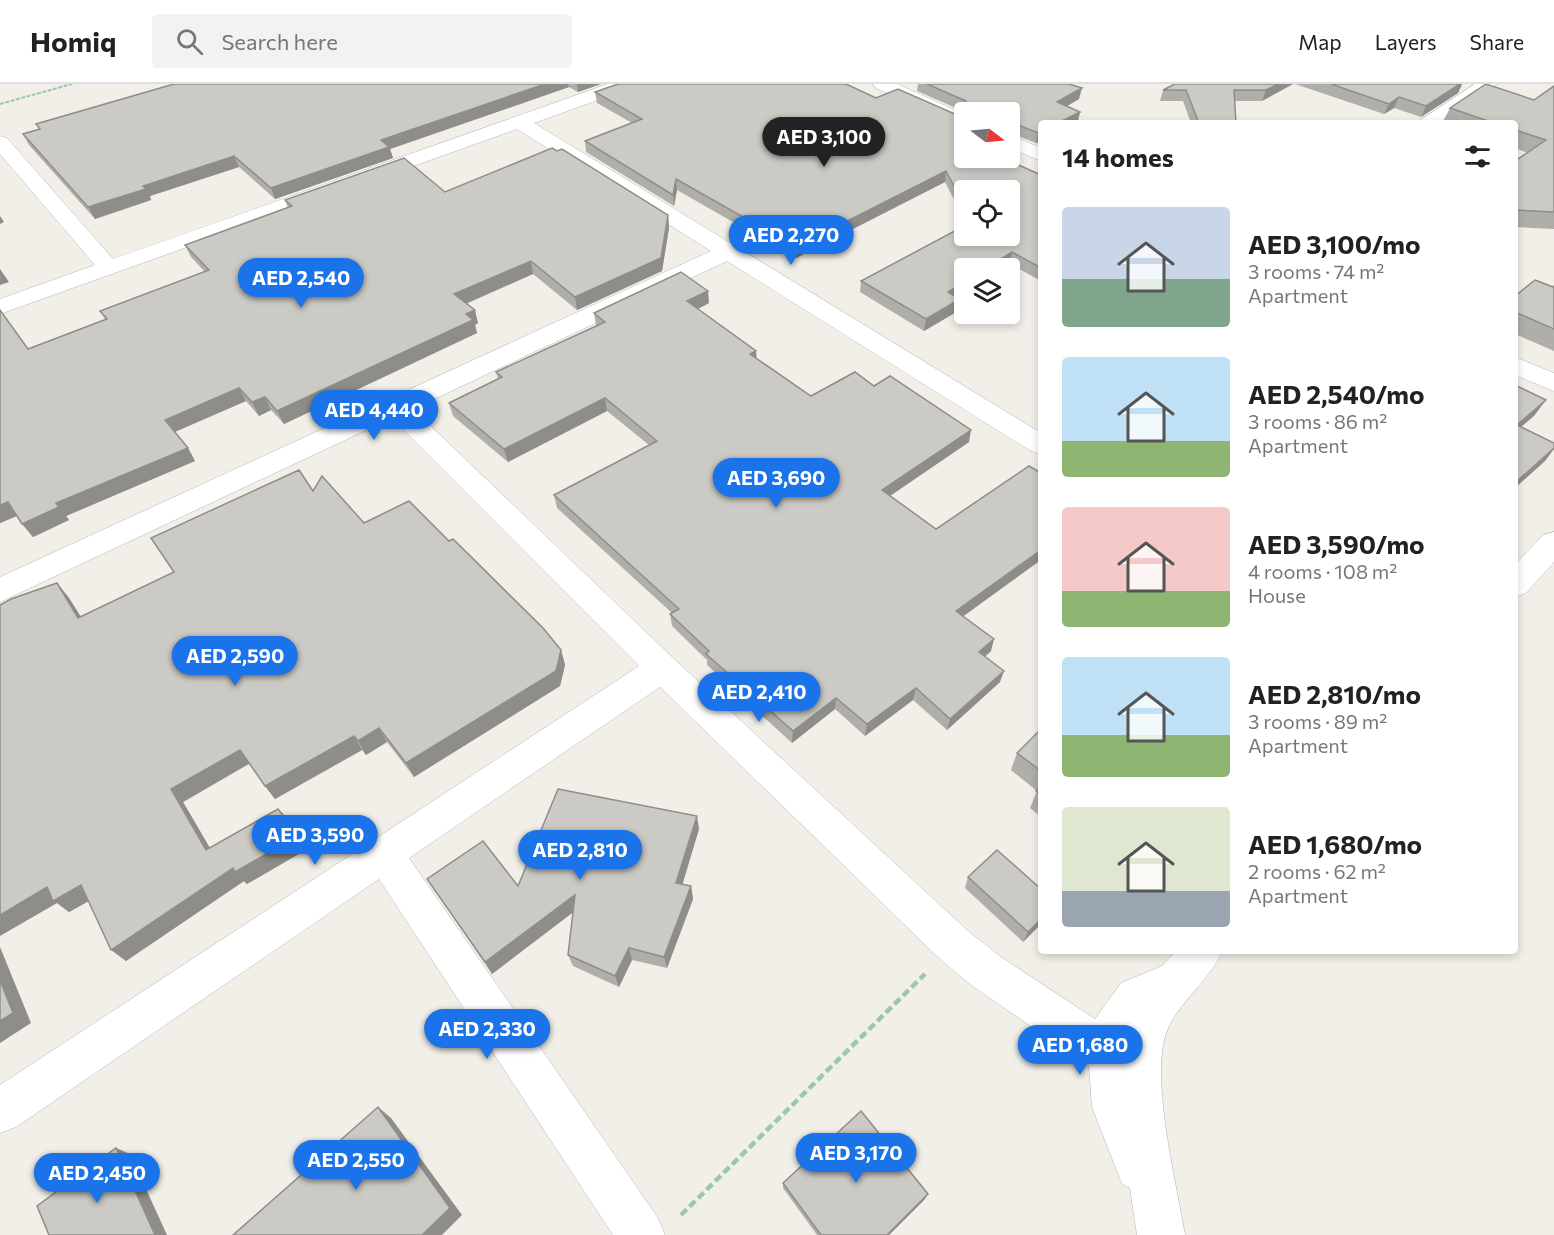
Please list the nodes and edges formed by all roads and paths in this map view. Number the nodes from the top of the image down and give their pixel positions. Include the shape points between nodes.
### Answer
1 (72, 84) edge
2 (625, 84) edge
3 (882, 84) edge
4 (1488, 84) edge
5 (0, 104) edge
6 (954, 116) edge
7 (1431, 120) edge
8 (519, 122) junction
9 (0, 142) edge
10 (1020, 146) edge
11 (1038, 154) edge
12 (729, 251) junction
13 (109, 268) junction
14 (0, 307) edge
15 (1518, 366) edge
16 (1554, 383) edge
17 (395, 406) junction
18 (1038, 443) edge
19 (1554, 543) edge
20 (1518, 582) edge
21 (0, 590) edge
22 (662, 668) junction
23 (384, 854) junction
24 (954, 945) junction
25 (1190, 966) edge
26 (1110, 1055) junction
27 (0, 1111) edge
28 (659, 1227) edge
29 (1161, 1230) edge

1 - 5 path
2 - 8 street
3 - 6 street
4 - 7 street
8 - 12 street
8 - 13 street
9 - 13 street
10 - 11 street
12 - 17 street
12 - 18 street
13 - 14 street
15 - 16 street
17 - 21 street
17 - 22 street
19 - 20 street
22 - 23 street
22 - 24 street
23 - 27 street
23 - 28 street
24 - 26 street via 1004,984
24 - 28 path
25 - 26 street via 1137,998 1113,1027
25 - 29 street via 1151,1017 1143,1045 1141,1085 1146,1139
26 - 29 street via 1114,1107

